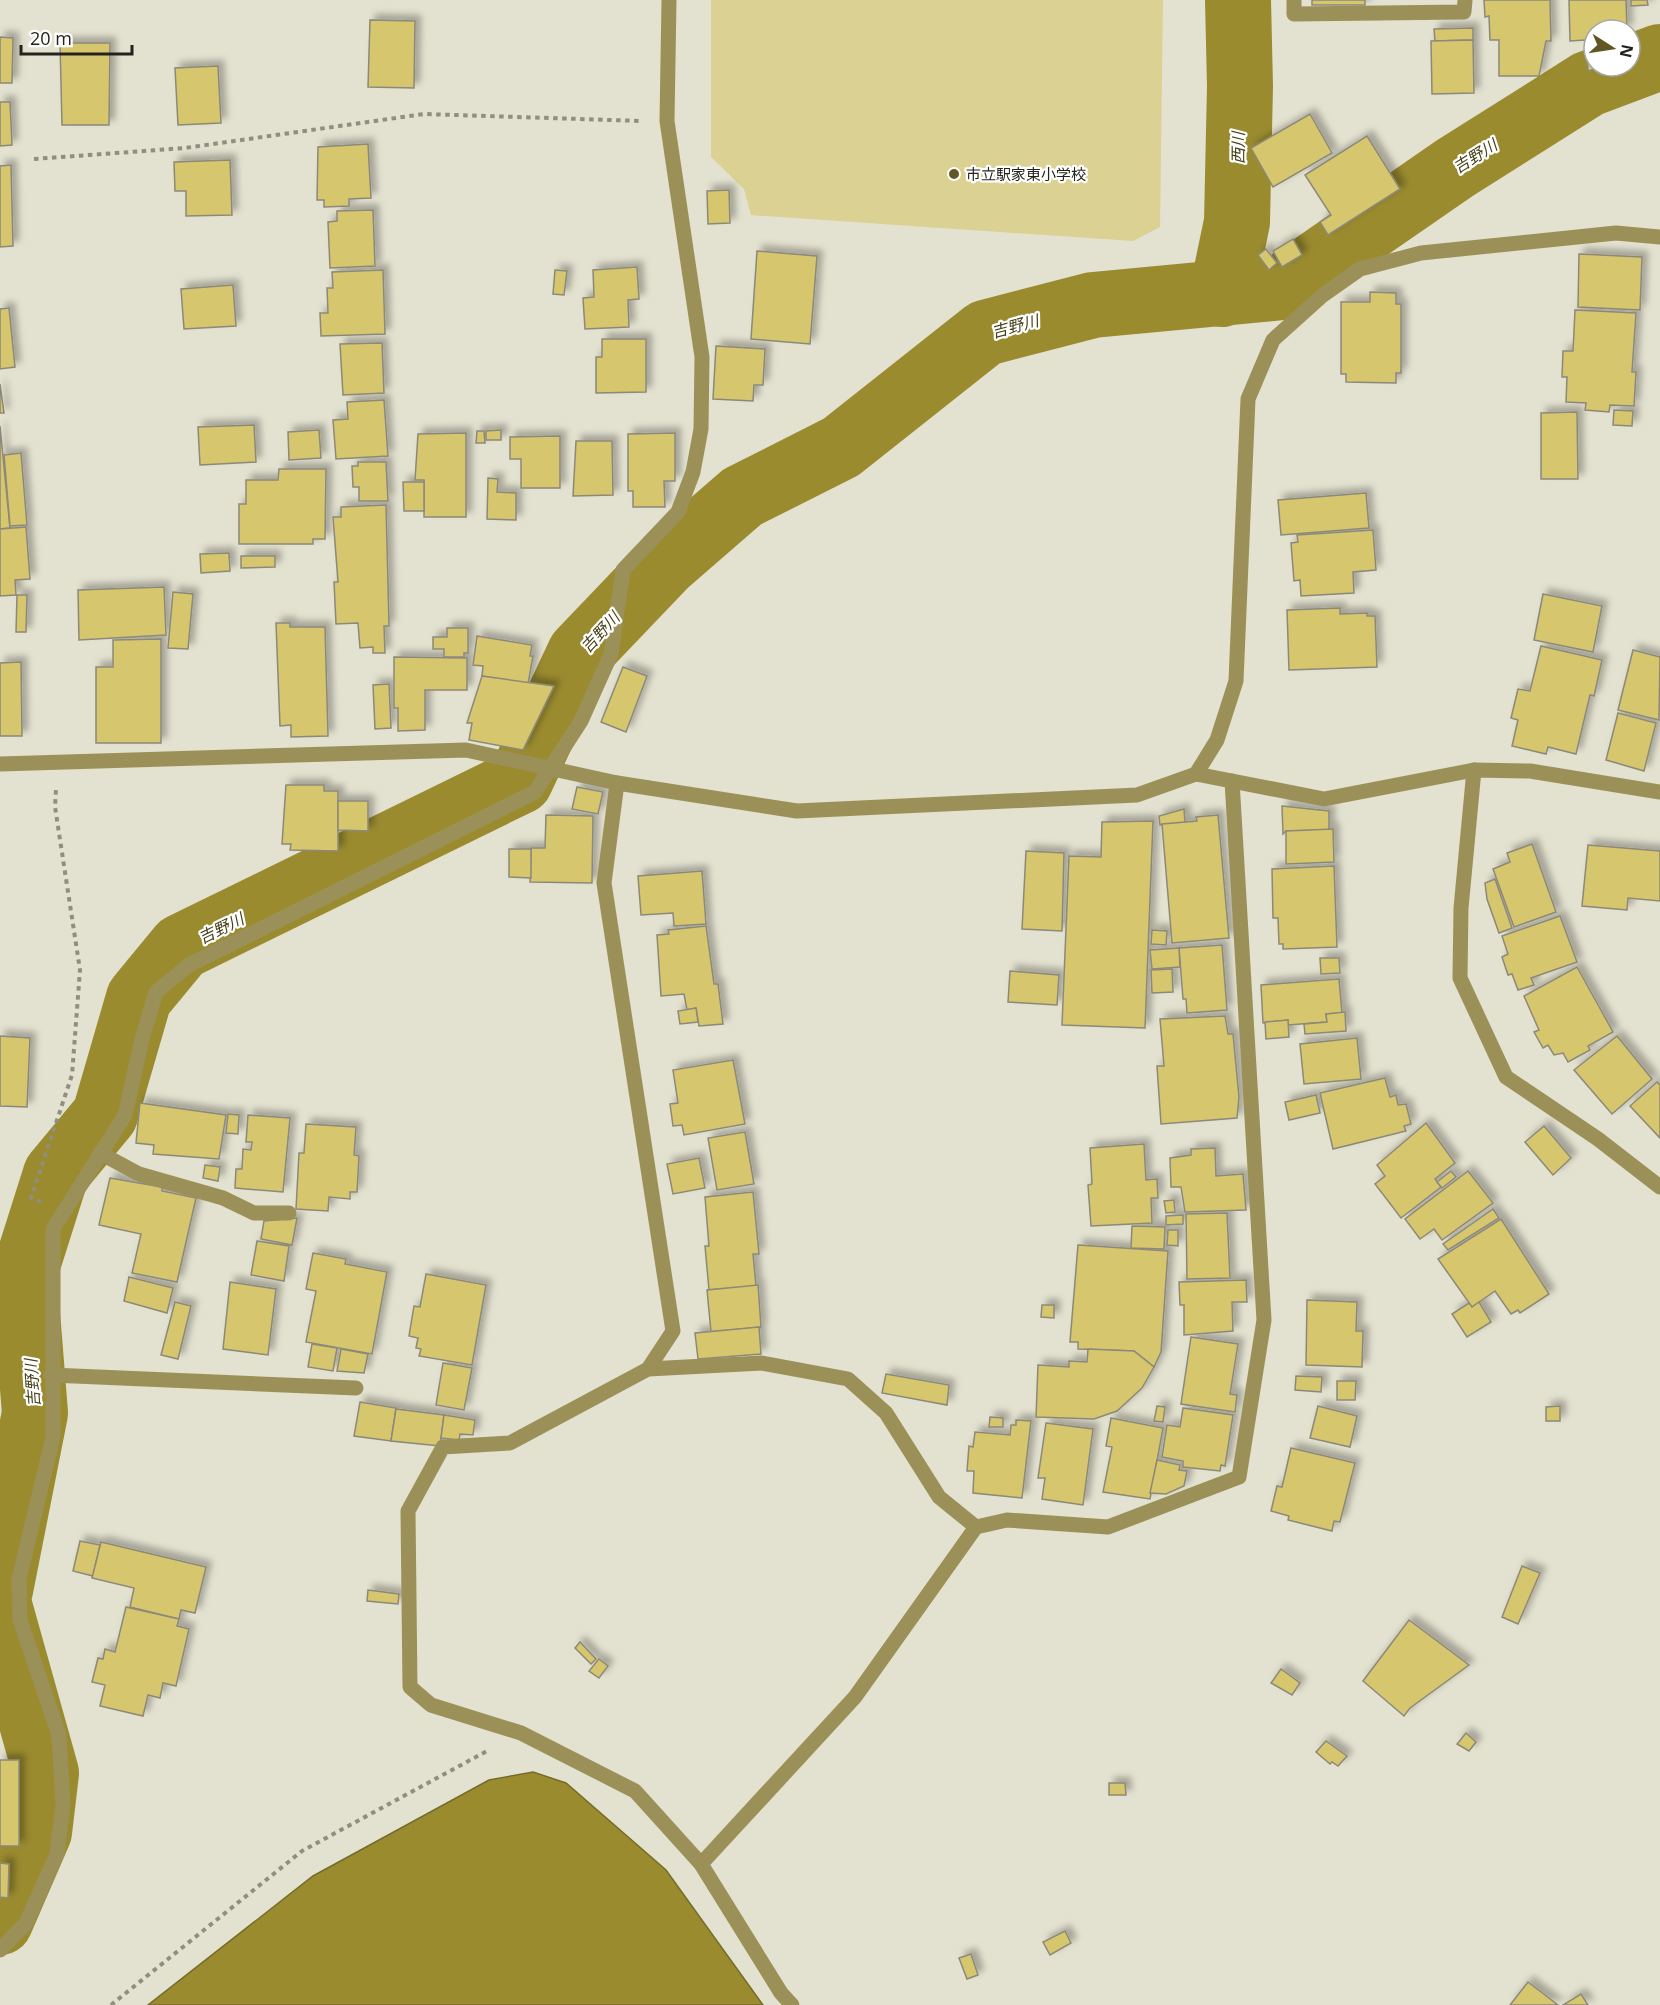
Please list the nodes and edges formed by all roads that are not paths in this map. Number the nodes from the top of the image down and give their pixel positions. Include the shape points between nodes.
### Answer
1 (669, 0) edge
2 (1294, 0) edge
3 (1464, 0) edge
4 (1660, 237) edge
5 (0, 764) edge
6 (552, 770) junction
7 (1474, 770) junction
8 (1196, 774) junction
9 (1232, 781) junction
10 (617, 783) junction
11 (1660, 792) edge
12 (100, 1154) junction
13 (1660, 1187) edge
14 (290, 1213) dead end
15 (648, 1369) junction
16 (51, 1375) junction
17 (356, 1388) dead end
18 (976, 1527) junction
19 (700, 1864) junction
20 (0, 1950) edge
21 (792, 2005) edge

1 - 6 street via 667,122 702,357 701,429 693,472 678,512 623,570 611,654 581,721
2 - 3 street via 1293,14 1464,12
4 - 8 street via 1616,233 1421,253 1360,269 1323,295 1273,340 1248,399 1236,681 1217,740
5 - 6 street via 466,750
6 - 10 street
6 - 12 street via 535,792 189,965 156,992 125,1115
7 - 9 street via 1324,799
7 - 11 street via 1530,771
7 - 13 street via 1461,908 1460,978 1506,1077
8 - 9 street
8 - 10 street via 1137,795 797,811
9 - 18 street via 1264,1320 1239,1477 1108,1527 1007,1520
10 - 15 street via 604,883 673,1331
12 - 14 street via 139,1174 223,1198 254,1213
12 - 16 street via 53,1229
15 - 18 street via 762,1363 848,1379 886,1413 939,1497
15 - 19 street via 510,1443 443,1447 408,1510 410,1687 431,1705 521,1733 635,1791
16 - 17 street
16 - 20 street via 53,1437 19,1579 20,1620 59,1735 63,1805 57,1854 26,1923
18 - 19 street via 855,1696
19 - 21 street

